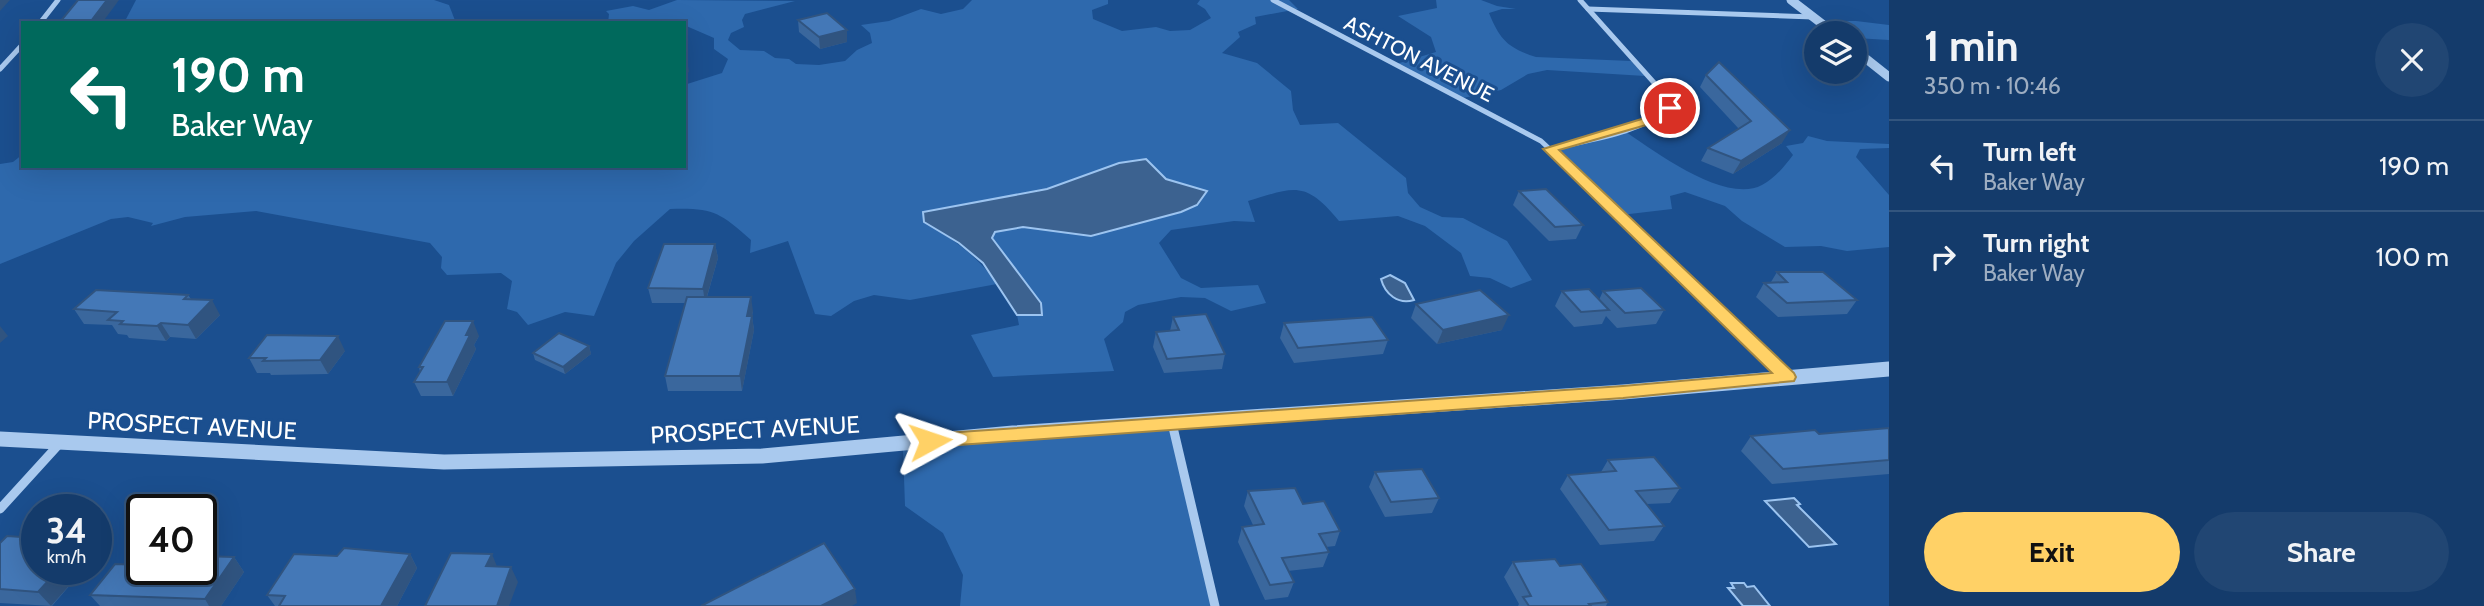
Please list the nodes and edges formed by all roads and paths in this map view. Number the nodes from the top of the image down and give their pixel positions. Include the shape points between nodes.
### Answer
1 (58, 0) edge
2 (1273, 0) edge
3 (1580, 0) edge
4 (1791, 0) edge
5 (1588, 9) junction
6 (1814, 17) junction
7 (42, 21) edge
8 (1819, 21) edge
9 (21, 46) edge
10 (1867, 60) edge
11 (0, 69) edge
12 (1889, 77) edge
13 (1550, 149) junction
14 (1889, 369) edge
15 (1787, 377) junction
16 (1172, 423) junction
17 (0, 439) edge
18 (62, 442) junction
19 (0, 509) edge
20 (1215, 606) edge

1 - 7 street
2 - 13 street, ASHTON AVENUE
3 - 5 street
4 - 6 street
5 - 6 street
5 - 13 street via 1657,86 1670,108 1662,116 1628,128
6 - 8 street
9 - 11 street
10 - 12 street
13 - 15 street, ASHTON AVENUE
14 - 15 street, PROSPECT AVENUE
15 - 16 street, PROSPECT AVENUE
16 - 18 street, PROSPECT AVENUE via 762,456 457,462
16 - 20 street
17 - 18 street, PROSPECT AVENUE
18 - 19 street

